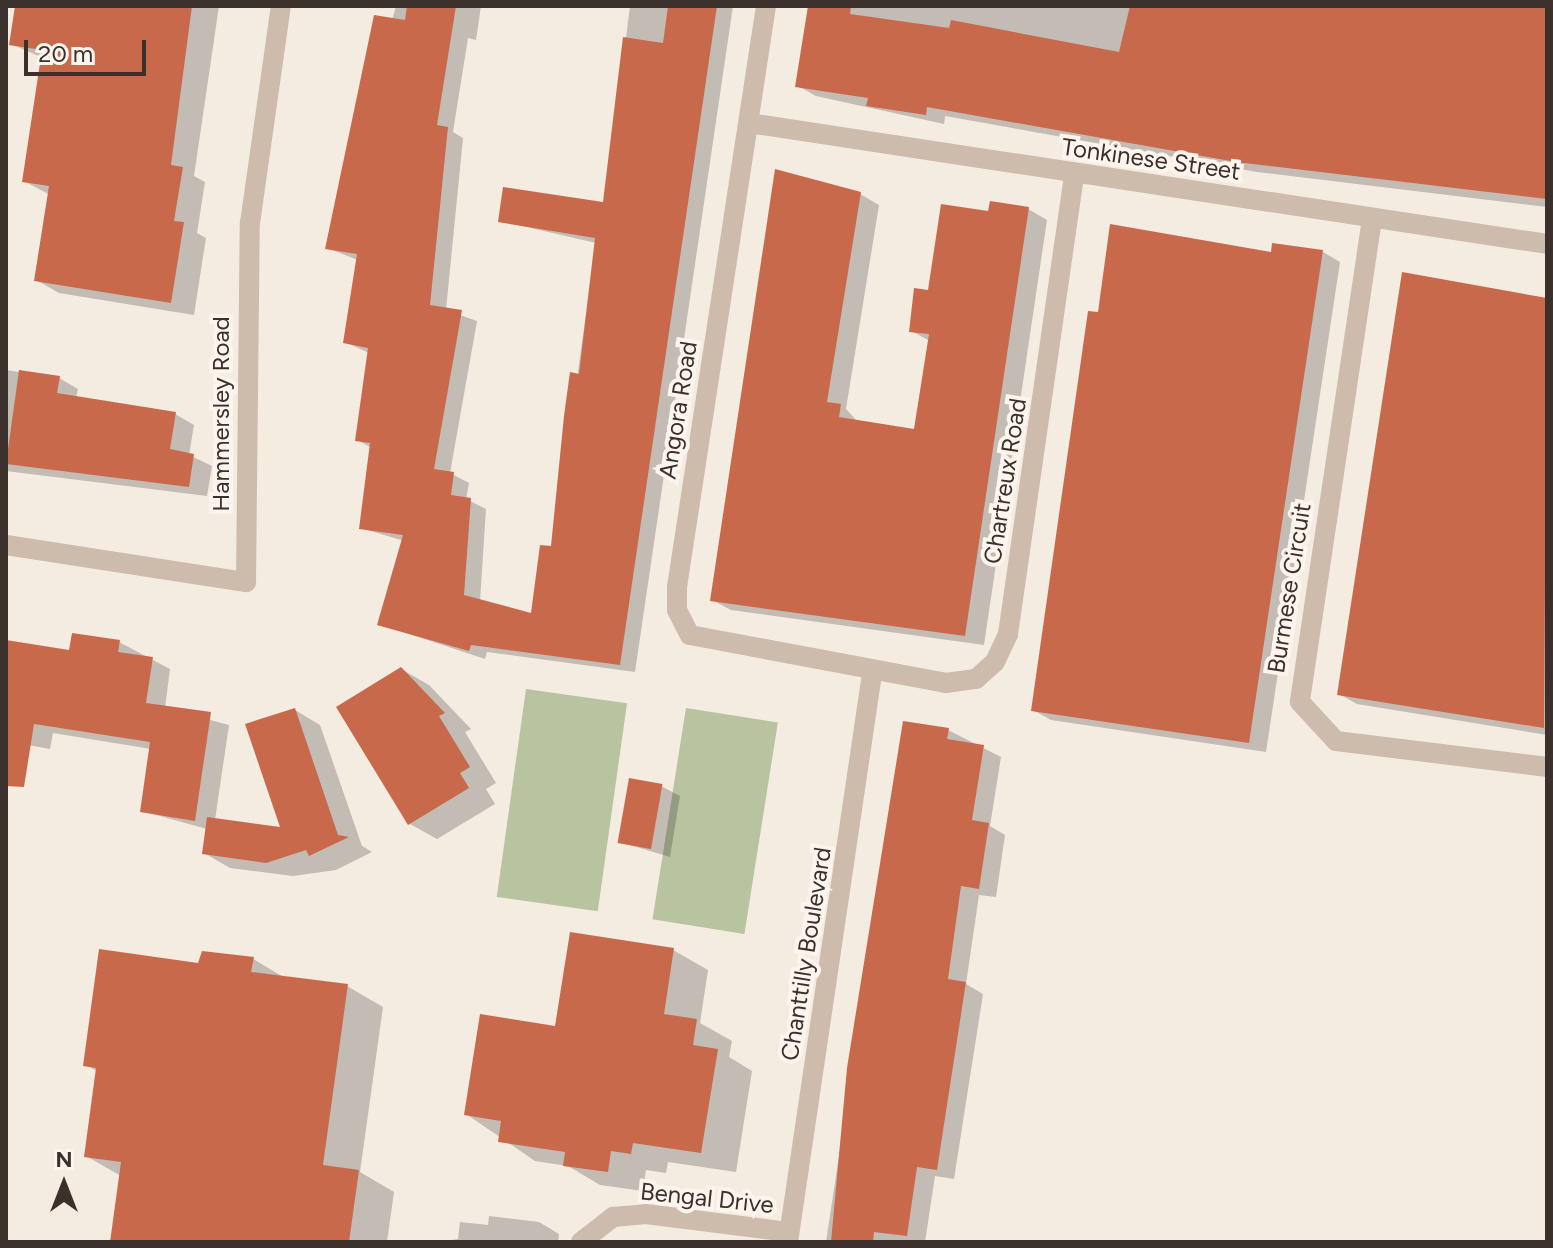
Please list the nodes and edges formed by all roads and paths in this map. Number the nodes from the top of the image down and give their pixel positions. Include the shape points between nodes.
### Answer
1 (281, 6) edge
2 (766, 6) edge
3 (749, 123) junction
4 (1074, 176) junction
5 (1372, 219) junction
6 (1547, 244) edge
7 (6, 545) edge
8 (872, 674) junction
9 (1547, 767) edge
10 (788, 1237) edge
11 (581, 1242) edge

1 - 7 street, Hammersley Road via 250,223 246,582
2 - 3 street, Angora Road
3 - 4 street, Tonkinese Street
3 - 8 street, Angora Road via 677,610 690,635 710,644
4 - 5 street, Tonkinese Street
4 - 8 street, Chartreux Road via 1008,634 995,662 976,679
5 - 6 street, Tonkinese Street
5 - 9 street, Burmese Circuit via 1300,702 1336,741
8 - 10 street, Chanttilly Boulevard
10 - 11 street, Bengal Drive via 646,1214 613,1217

